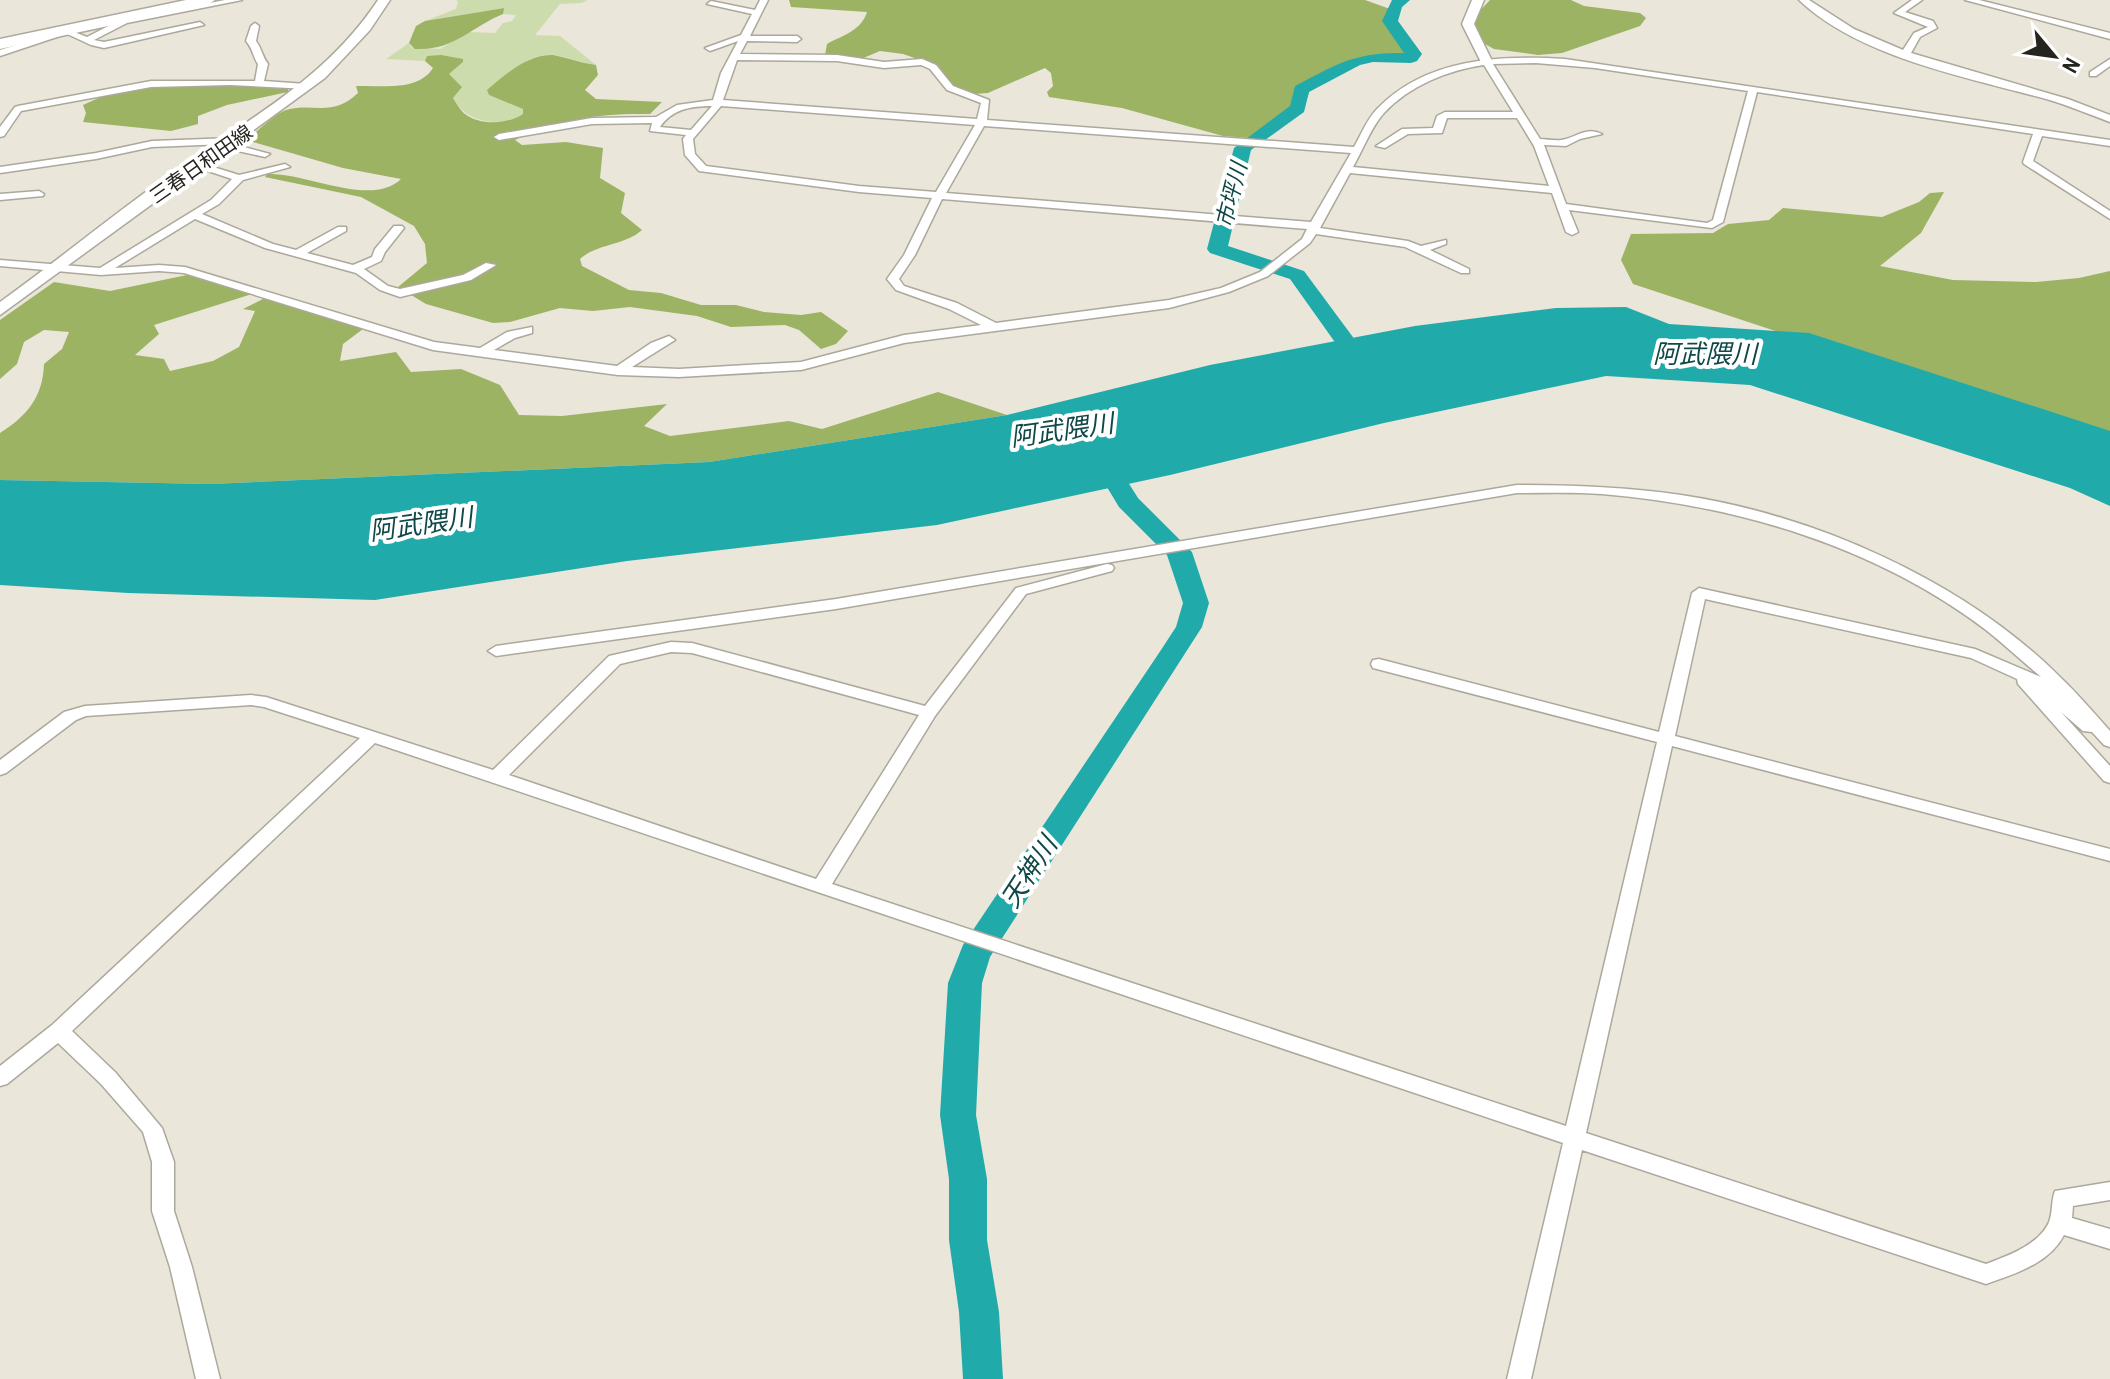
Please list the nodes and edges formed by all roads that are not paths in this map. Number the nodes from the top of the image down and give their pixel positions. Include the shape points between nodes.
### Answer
1 (184, 0) edge
2 (207, 0) edge
3 (384, 0) edge
4 (764, 0) edge
5 (1478, 0) edge
6 (1803, 0) edge
7 (1918, 0) edge
8 (1969, 0) edge
9 (235, 2) edge
10 (711, 4) dead end
11 (758, 13) junction
12 (123, 22) junction
13 (200, 25) dead end
14 (255, 26) dead end
15 (166, 31) junction
16 (69, 33) junction
17 (2110, 36) edge
18 (744, 38) junction
19 (797, 39) dead end
20 (87, 40) junction
21 (0, 42) edge
22 (710, 48) dead end
23 (0, 53) edge
24 (1906, 53) junction
25 (734, 57) junction
26 (1486, 61) junction
27 (2110, 62) edge
28 (2093, 74) dead end
29 (259, 83) junction
30 (306, 87) junction
31 (1753, 89) junction
32 (718, 103) junction
33 (18, 109) junction
34 (0, 112) edge
35 (1519, 115) junction
36 (2110, 119) edge
37 (658, 120) junction
38 (980, 122) junction
39 (692, 133) junction
40 (2038, 133) junction
41 (0, 134) edge
42 (1597, 134) dead end
43 (499, 137) dead end
44 (1537, 142) junction
45 (2110, 143) edge
46 (231, 144) junction
47 (1381, 146) junction
48 (1359, 147) junction
49 (1404, 147) dead end
50 (265, 154) dead end
51 (195, 165) junction
52 (285, 167) dead end
53 (1346, 169) junction
54 (0, 170) edge
55 (239, 178) junction
56 (1554, 190) junction
57 (39, 194) dead end
58 (940, 196) junction
59 (0, 197) edge
60 (1561, 206) junction
61 (1588, 210) junction
62 (194, 215) junction
63 (2110, 216) edge
64 (1632, 226) dead end
65 (398, 228) dead end
66 (1314, 228) junction
67 (342, 229) dead end
68 (1572, 232) dead end
69 (1442, 242) dead end
70 (1421, 250) junction
71 (298, 253) junction
72 (0, 263) edge
73 (490, 265) dead end
74 (57, 269) junction
75 (354, 269) junction
76 (1465, 271) dead end
77 (101, 272) junction
78 (0, 310) edge
79 (994, 327) junction
80 (528, 330) dead end
81 (669, 340) dead end
82 (482, 352) junction
83 (618, 371) junction
84 (1124, 556) junction
85 (496, 651) dead end
86 (1379, 664) dead end
87 (2019, 671) junction
88 (929, 712) junction
89 (372, 737) junction
90 (2110, 741) edge
91 (1666, 742) junction
92 (0, 769) edge
93 (2110, 777) edge
94 (495, 778) junction
95 (2110, 855) edge
96 (821, 886) junction
97 (59, 1031) junction
98 (0, 1078) edge
99 (1575, 1137) junction
100 (2110, 1191) edge
101 (2059, 1224) junction
102 (2110, 1239) edge
103 (208, 1379) edge
104 (1519, 1379) edge

1 - 21 highway
2 - 21 highway
3 - 30 main road, 三春日和田線 via 364,30
4 - 11 street
5 - 26 main road via 1468,24
6 - 24 street via 1847,31
7 - 24 street via 1898,13 1933,28 1917,35
8 - 17 street
9 - 12 street
9 - 15 street via 183,15
10 - 11 street
11 - 18 street
12 - 16 street
12 - 20 street
13 - 15 street
14 - 29 street via 251,41 263,64
15 - 20 street via 115,44
16 - 20 street
16 - 23 street
18 - 19 street
18 - 22 street
18 - 25 street
24 - 36 street
25 - 32 street
25 - 38 street via 837,58 884,65 924,62 950,88 986,102
26 - 31 street via 1552,60
26 - 35 street
26 - 48 street via 1440,71 1394,98 1379,112
27 - 28 street
29 - 30 street
29 - 33 street via 151,84
30 - 46 main road, 三春日和田線
31 - 40 street
31 - 61 street via 1718,222 1708,226
32 - 37 street via 687,104
32 - 38 street
32 - 39 street
33 - 34 street
33 - 41 street
35 - 44 street
35 - 47 street via 1445,115 1438,131 1406,131
37 - 39 street via 654,129
37 - 43 street via 592,121
38 - 48 street
38 - 58 street
39 - 58 street via 690,155 709,171
40 - 45 street
40 - 63 street via 2028,162
42 - 44 street via 1566,143
44 - 56 street
46 - 50 street
46 - 51 main road, 三春日和田線
46 - 54 street via 152,144
47 - 48 street
47 - 49 street
48 - 53 street
51 - 55 street
51 - 74 main road, 三春日和田線
52 - 55 street
53 - 56 street
53 - 66 street
55 - 62 street
56 - 60 street
57 - 59 street
58 - 66 street
58 - 79 street via 893,279 900,288
60 - 61 street
60 - 68 street
61 - 64 street
62 - 71 street
62 - 77 street
65 - 75 street via 377,259
66 - 70 street
66 - 79 street via 1277,266 1225,290 1169,304
67 - 71 street
69 - 70 street
70 - 76 street
71 - 75 street
72 - 74 street
73 - 75 street via 467,278 400,293
74 - 77 street
74 - 78 main road, 三春日和田線
77 - 82 street via 185,270 422,343
79 - 83 street via 904,339 801,366
80 - 82 street
81 - 83 street
82 - 83 street
84 - 85 street via 821,606
84 - 88 street via 1119,565 1021,591
84 - 90 street via 1517,489 1616,490 1669,497 1778,521 1894,568 1971,612 2029,654
86 - 91 street
87 - 90 street
87 - 91 street via 1975,654 1699,593
87 - 93 street
88 - 94 street via 692,648 671,647 615,660
88 - 96 street
89 - 92 street via 251,700 85,711 70,716
89 - 94 street
89 - 97 street
91 - 95 street
91 - 99 street
94 - 96 street
96 - 99 street
97 - 98 street
97 - 103 street via 152,1128 163,1162 163,1211
99 - 101 street via 1986,1274 2017,1263 2050,1239
99 - 104 street
100 - 101 street via 2063,1198
101 - 102 street

